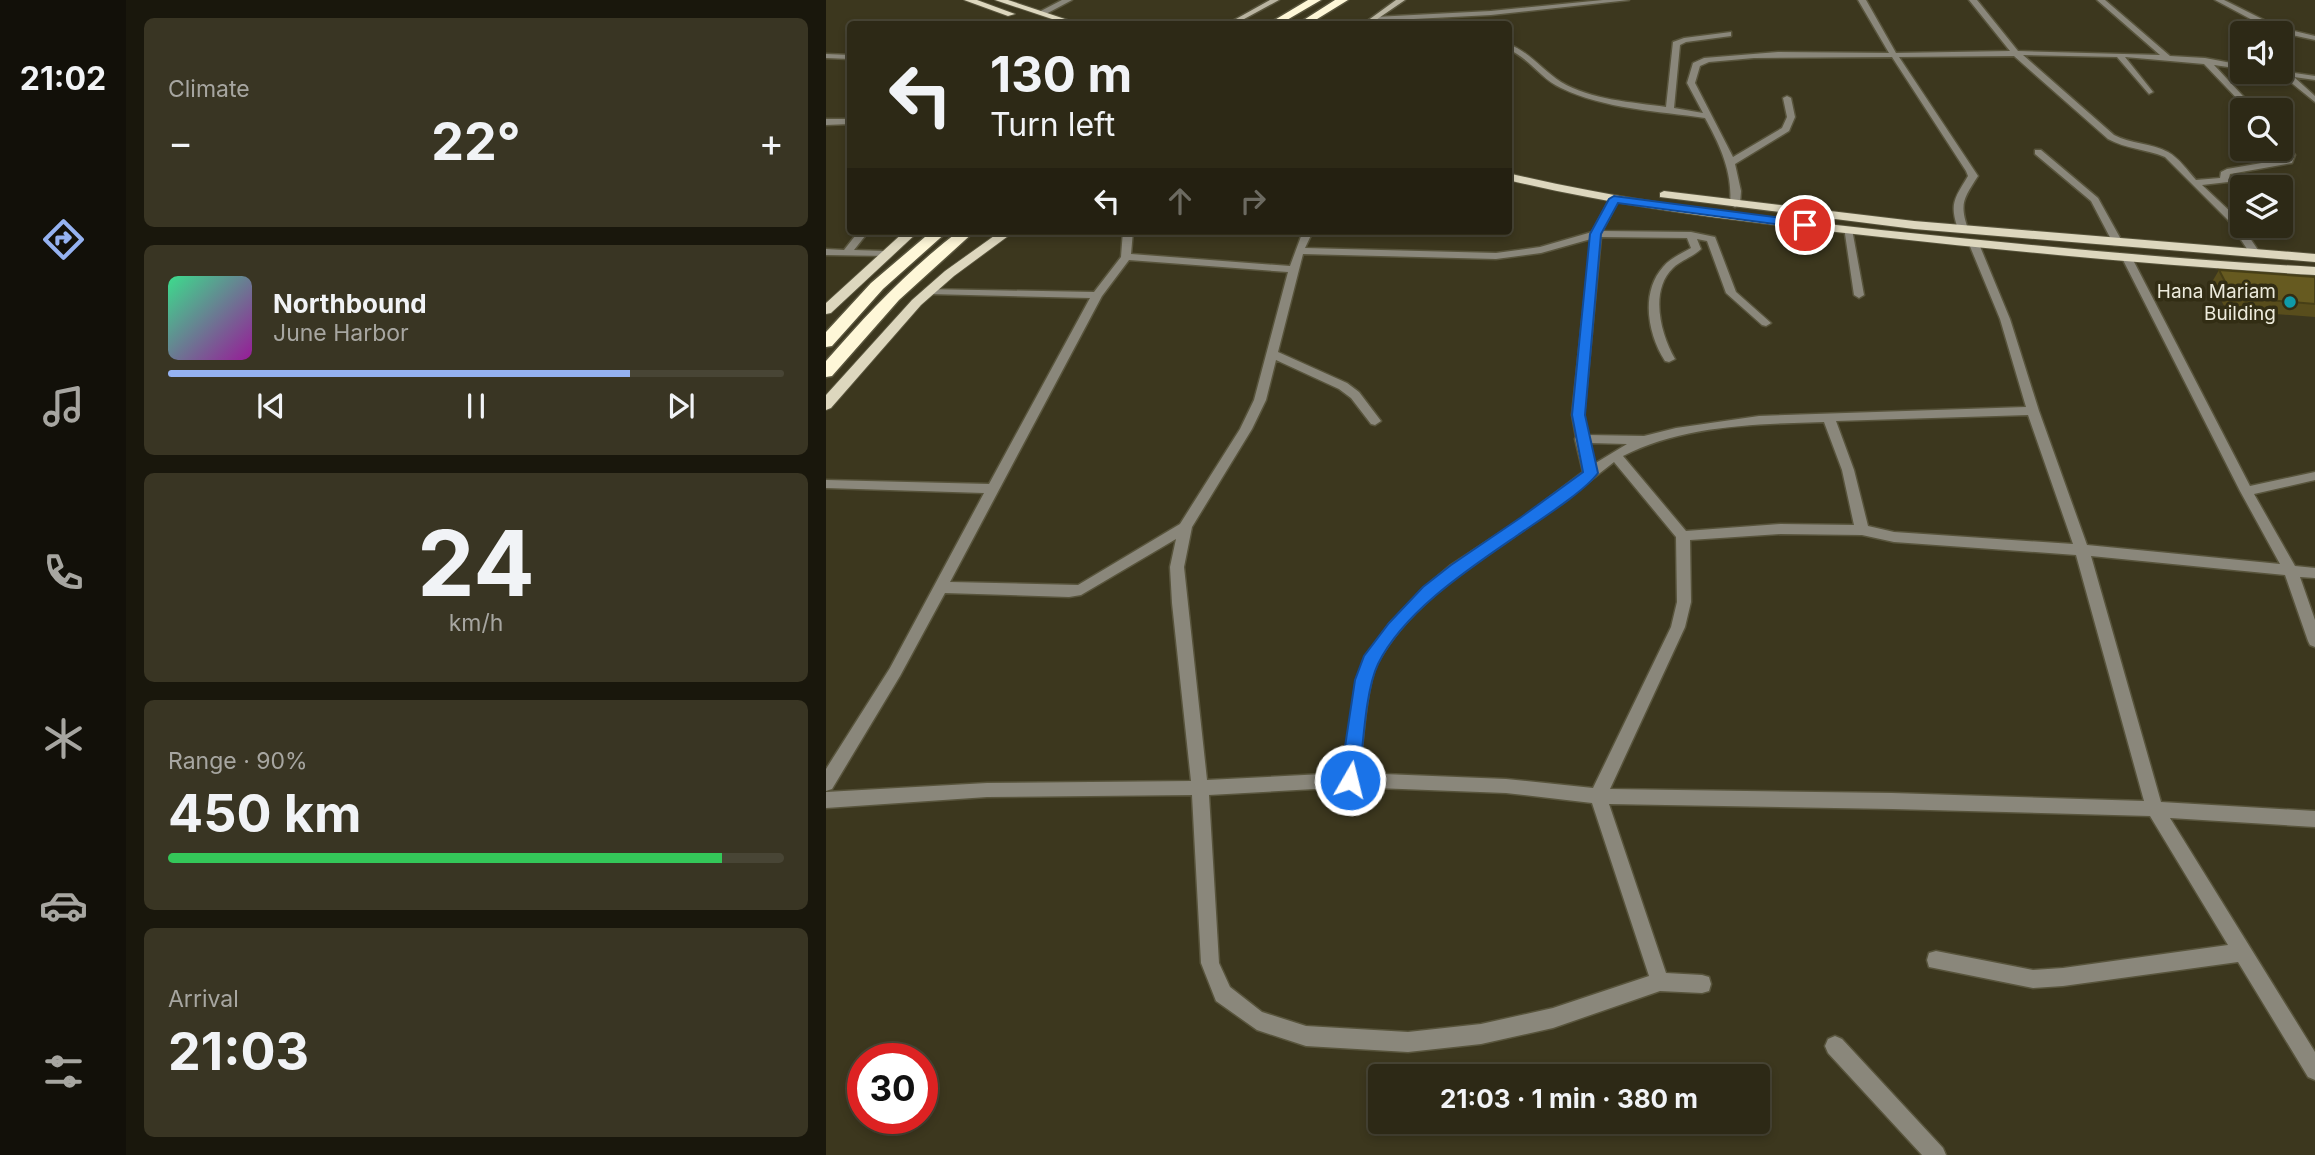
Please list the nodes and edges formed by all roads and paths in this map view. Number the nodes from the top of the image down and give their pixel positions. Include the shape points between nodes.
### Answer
1 (968, 0) edge
2 (999, 0) edge
3 (1068, 0) edge
4 (1275, 0) edge
5 (1316, 0) edge
6 (1343, 0) edge
7 (1401, 0) edge
8 (1625, 0) edge
9 (1862, 0) edge
10 (1973, 0) edge
11 (2101, 0) edge
12 (2219, 0) edge
13 (1483, 7) dead end
14 (1041, 13) junction
15 (1491, 13) junction
16 (1402, 18) junction
17 (1375, 19) junction
18 (1033, 21) edge
19 (1066, 21) edge
20 (1236, 21) edge
21 (1278, 21) edge
22 (1308, 21) edge
23 (1371, 21) edge
24 (1414, 21) edge
25 (1728, 34) dead end
26 (2315, 38) edge
27 (1512, 48) edge
28 (2016, 53) junction
29 (1894, 55) junction
30 (826, 56) edge
31 (2120, 56) junction
32 (847, 57) edge
33 (2167, 57) junction
34 (2205, 60) junction
35 (2230, 65) edge
36 (2293, 75) edge
37 (2315, 78) edge
38 (2293, 81) edge
39 (2149, 92) dead end
40 (1787, 98) dead end
41 (2241, 98) edge
42 (2315, 100) edge
43 (1670, 110) junction
44 (1706, 117) junction
45 (826, 122) edge
46 (847, 122) edge
47 (2038, 152) dead end
48 (2289, 161) edge
49 (1731, 162) junction
50 (1512, 166) edge
51 (1512, 177) edge
52 (2193, 183) junction
53 (1614, 199) junction
54 (1735, 204) junction
55 (1784, 216) junction
56 (1847, 229) junction
57 (1963, 229) junction
58 (1596, 234) junction
59 (861, 235) edge
60 (908, 235) edge
61 (936, 235) edge
62 (963, 235) edge
63 (1003, 235) edge
64 (1128, 235) edge
65 (1306, 235) edge
66 (1691, 235) junction
67 (2119, 243) junction
68 (1974, 244) junction
69 (1299, 251) junction
70 (826, 252) edge
71 (847, 252) junction
72 (2255, 253) junction
73 (885, 254) junction
74 (1126, 257) junction
75 (2127, 258) junction
76 (2315, 258) edge
77 (1294, 269) junction
78 (2315, 271) edge
79 (929, 291) junction
80 (1097, 295) junction
81 (1859, 295) dead end
82 (826, 310) edge
83 (1766, 323) dead end
84 (826, 342) edge
85 (1273, 354) junction
86 (1669, 359) dead end
87 (826, 372) edge
88 (826, 405) edge
89 (2033, 411) junction
90 (1828, 416) junction
91 (1374, 421) dead end
92 (1581, 439) junction
93 (1644, 440) junction
94 (1615, 455) junction
95 (1591, 473) junction
96 (2315, 476) edge
97 (826, 484) edge
98 (993, 489) junction
99 (2246, 491) junction
100 (1185, 527) junction
101 (1862, 530) junction
102 (1683, 536) junction
103 (2082, 550) junction
104 (2291, 571) junction
105 (2315, 573) edge
106 (940, 587) junction
107 (2315, 640) edge
108 (1350, 780) junction
109 (826, 784) edge
110 (1200, 788) junction
111 (1598, 796) junction
112 (826, 800) edge
113 (2155, 810) junction
114 (2315, 819) edge
115 (2243, 952) junction
116 (1936, 960) dead end
117 (1660, 982) junction
118 (1702, 984) dead end
119 (1835, 1046) dead end
120 (2315, 1070) edge
121 (1936, 1155) edge

1 - 18 main road
2 - 14 main road
3 - 14 street
4 - 20 street
5 - 21 highway
6 - 22 highway
7 - 17 street
8 - 15 street
9 - 29 street
10 - 28 street
11 - 33 street
12 - 26 street via 2276,29
13 - 15 street
14 - 19 main road
15 - 16 street
16 - 17 street
16 - 24 street
17 - 23 street
25 - 43 street via 1676,44
27 - 43 street via 1567,89
28 - 29 street
28 - 31 street
28 - 52 street via 2116,141 2162,151
29 - 44 street via 1707,60 1696,65 1691,83
29 - 57 street via 1973,176 1956,200
30 - 32 street
31 - 33 street
31 - 39 street
33 - 34 street
34 - 35 street
34 - 41 street
36 - 37 street
38 - 42 street
40 - 49 street via 1791,117 1786,129
43 - 44 street
44 - 49 street
45 - 46 street
47 - 67 street via 2087,191
48 - 52 street via 2227,172 2220,182
49 - 54 street via 1738,193
50 - 54 main road via 1620,188
51 - 53 main road
52 - 72 street via 2232,218
53 - 55 main road
53 - 58 street
54 - 55 main road
55 - 56 main road
55 - 57 main road
56 - 68 main road
56 - 81 street
57 - 67 main road
58 - 66 street
58 - 69 street via 1541,250 1496,256
58 - 92 street via 1578,415
59 - 71 street
60 - 73 main road
61 - 84 highway via 877,286
62 - 87 highway via 904,285
63 - 79 main road
64 - 74 street
65 - 69 street
66 - 83 street via 1711,239 1731,293
66 - 86 street via 1696,249 1665,271 1656,297 1658,343
67 - 72 main road
68 - 75 main road
68 - 89 street via 2005,319
69 - 77 street
70 - 71 street
71 - 73 street
72 - 76 main road
73 - 82 main road
74 - 77 street
74 - 80 street
75 - 78 main road
75 - 99 street
77 - 85 street
79 - 80 street
79 - 88 main road
80 - 98 street
85 - 91 street via 1343,386
85 - 100 street via 1246,429
89 - 90 street
89 - 103 street
90 - 93 street via 1759,420
90 - 101 street via 1848,470
92 - 93 street
92 - 95 street
93 - 94 street
94 - 95 street
94 - 102 street
95 - 108 street via 1456,569 1395,627 1370,661 1364,680
96 - 99 street
97 - 98 street
98 - 106 street
99 - 104 street
100 - 106 street via 1081,590
100 - 110 street via 1177,567 1179,603
101 - 102 street via 1780,529
101 - 103 street via 1894,537
102 - 111 street via 1684,602 1678,627
103 - 104 street
103 - 113 street
104 - 105 street
104 - 107 street
106 - 109 street via 895,673
108 - 110 street
108 - 111 street via 1506,786
110 - 112 street via 987,790
110 - 117 street via 1210,963 1223,994 1257,1020 1306,1036 1408,1042 1481,1034 1553,1018
111 - 113 street
111 - 117 street
113 - 114 street
113 - 115 street
115 - 116 street via 2032,979
115 - 120 street
117 - 118 street
119 - 121 street

